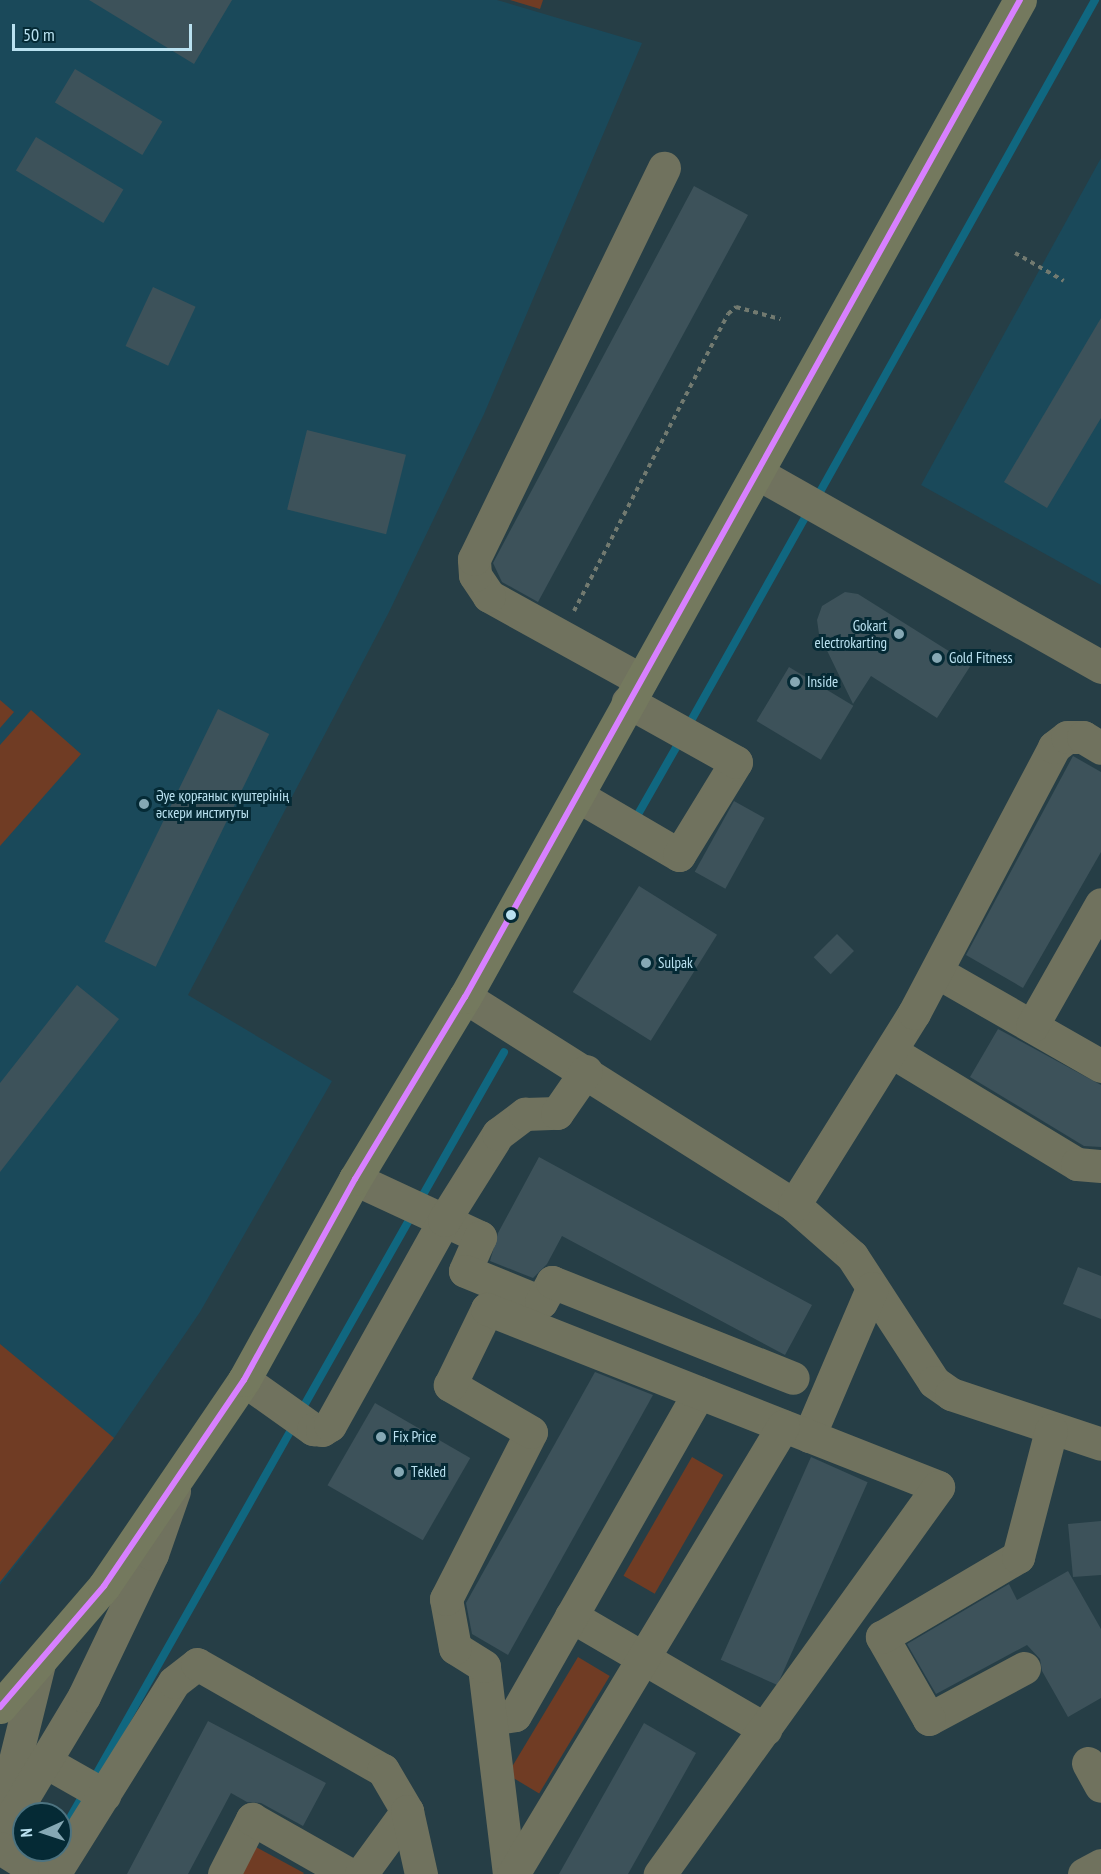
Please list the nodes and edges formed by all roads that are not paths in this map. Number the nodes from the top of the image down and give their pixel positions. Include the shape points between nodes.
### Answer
1 (1020, 0) edge
2 (664, 168) dead end
3 (758, 473) junction
4 (1101, 667) edge
5 (634, 691) junction
6 (1101, 747) edge
7 (578, 796) junction
8 (1101, 904) edge
9 (937, 972) junction
10 (465, 997) junction
11 (1032, 1026) junction
12 (892, 1052) junction
13 (1101, 1066) edge
14 (586, 1071) junction
15 (1101, 1166) edge
16 (355, 1179) junction
17 (794, 1205) junction
18 (425, 1212) junction
19 (872, 1288) junction
20 (793, 1378) dead end
21 (244, 1380) junction
22 (699, 1393) junction
23 (1051, 1430) junction
24 (796, 1431) junction
25 (1101, 1444) edge
26 (179, 1477) junction
27 (571, 1616) junction
28 (643, 1658) junction
29 (39, 1663) junction
30 (1024, 1668) dead end
31 (0, 1707) edge
32 (491, 1719) junction
33 (765, 1729) junction
34 (46, 1762) junction
35 (94, 1789) junction
36 (407, 1811) junction
37 (0, 1821) edge
38 (0, 1836) edge
39 (0, 1848) edge
40 (1101, 1864) edge
41 (42, 1871) edge
42 (224, 1874) edge
43 (349, 1874) edge
44 (361, 1874) edge
45 (422, 1874) edge
46 (511, 1874) edge
47 (660, 1874) edge
48 (1084, 1874) edge

1 - 3 main road
2 - 5 street via 474,559 475,575 489,596 561,635
3 - 4 street
3 - 5 main road
5 - 7 main road
5 - 7 street via 684,733 736,762 679,855
6 - 9 street via 1083,736 1067,737 1054,747
7 - 10 main road
8 - 11 street
9 - 11 street
9 - 12 street
10 - 14 street
10 - 16 main road
11 - 13 street
12 - 15 street via 1077,1164
12 - 17 street
14 - 17 street
14 - 18 street via 557,1113 525,1114 498,1134
16 - 18 street
16 - 21 main road
17 - 19 street via 852,1256
18 - 20 street via 480,1237 465,1271 541,1302 552,1282
18 - 21 street via 330,1425 322,1431
19 - 23 street via 934,1382 951,1394
19 - 24 street
21 - 26 main road
22 - 24 street
22 - 27 street
22 - 32 street via 487,1310 450,1385 531,1432 446,1599 455,1648 484,1666
23 - 25 street
23 - 30 street via 1018,1557 882,1636 929,1719
24 - 28 street
24 - 33 street via 938,1487
26 - 29 main road via 104,1586
26 - 34 street via 143,1575 84,1696
27 - 28 street
27 - 32 street via 515,1714
28 - 33 street
28 - 46 street
29 - 31 main road
29 - 37 street
32 - 46 street
33 - 47 street
34 - 35 street
34 - 38 street
35 - 36 street via 174,1682 197,1664 383,1770
35 - 41 street
36 - 44 street
36 - 45 street
39 - 41 street
40 - 48 street
42 - 43 street via 252,1819

